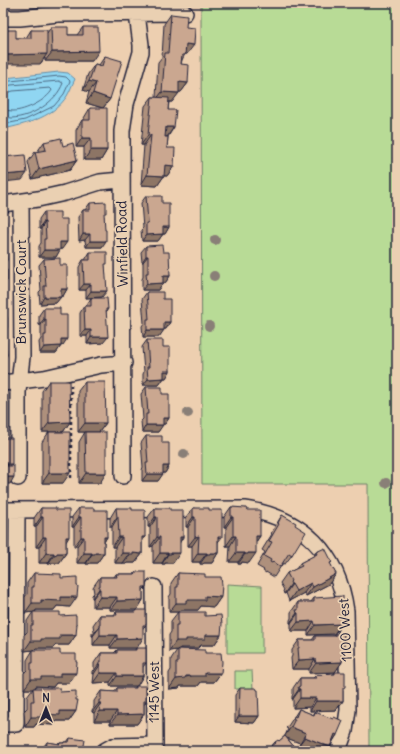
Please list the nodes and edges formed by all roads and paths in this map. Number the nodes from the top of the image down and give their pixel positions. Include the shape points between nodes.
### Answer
1 (185, 13) dead end
2 (137, 14) junction
3 (3, 18) edge
4 (121, 180) junction
5 (21, 202) junction
6 (3, 204) edge
7 (124, 363) junction
8 (20, 381) junction
9 (71, 381) edge
10 (3, 383) edge
11 (124, 476) dead end
12 (18, 478) dead end
13 (72, 481) edge
14 (10, 510) edge
15 (154, 587) dead end
16 (10, 724) edge
17 (104, 751) edge
18 (338, 751) edge

1 - 2 street
2 - 3 street via 58,14
2 - 4 street, Winfield Road via 142,45 122,121
4 - 5 street via 100,182 65,193
4 - 7 street, Winfield Road
5 - 6 street
5 - 8 street, Brunswick Court
7 - 8 street
7 - 11 street, Winfield Road
8 - 10 street
8 - 12 street, Brunswick Court
9 - 13 path
14 - 16 street
14 - 18 street, 1100 West via 246,509 272,515 301,530 320,547 334,568 344,596 348,710 345,731
15 - 17 street, 1145 West via 154,744 113,746

